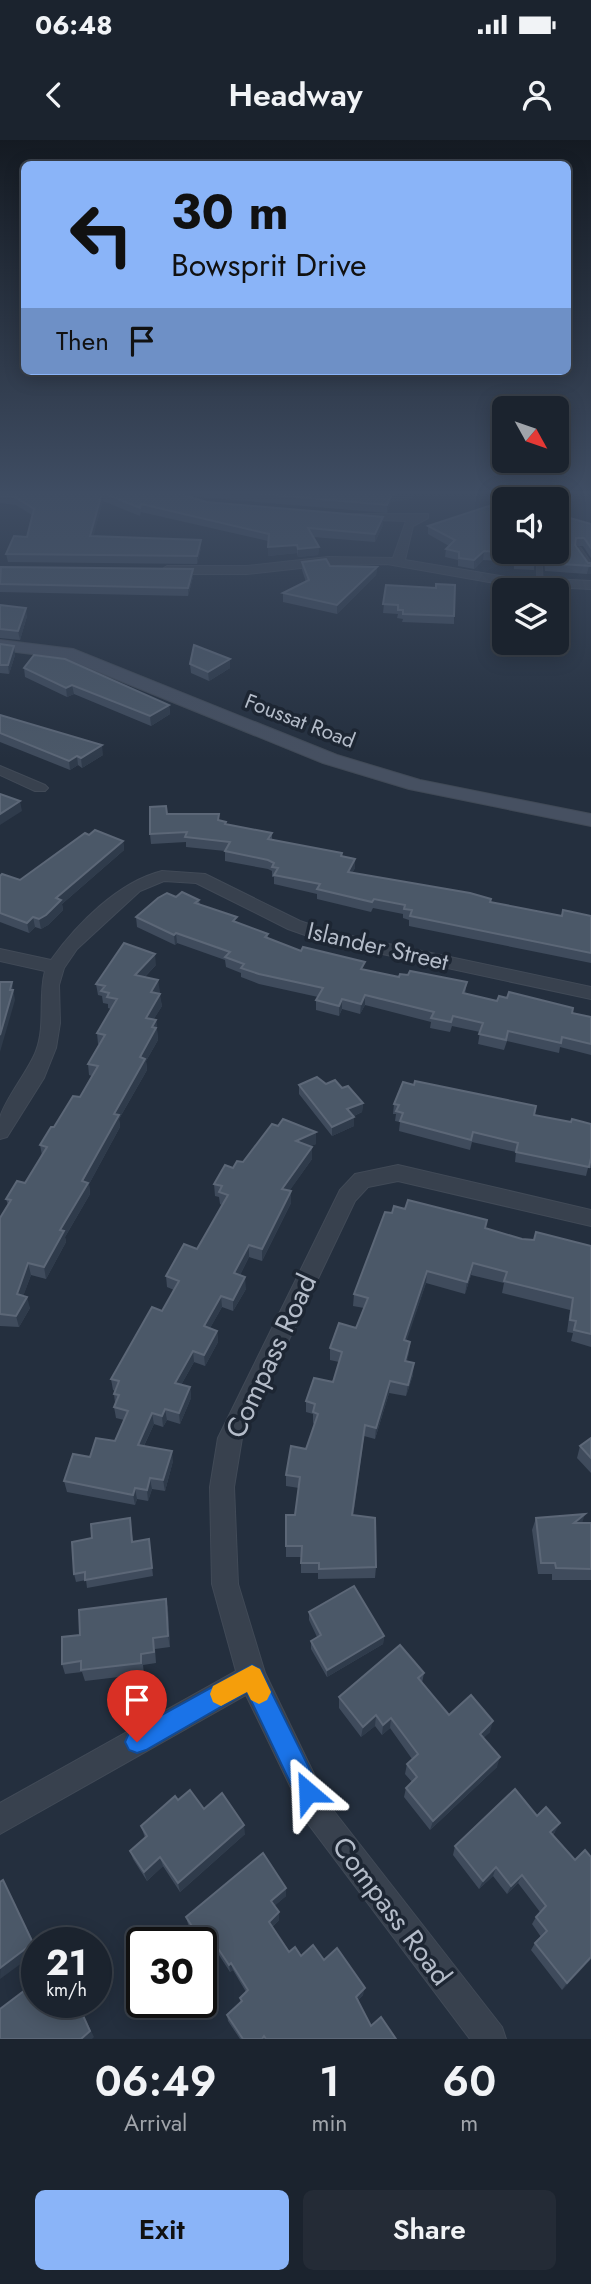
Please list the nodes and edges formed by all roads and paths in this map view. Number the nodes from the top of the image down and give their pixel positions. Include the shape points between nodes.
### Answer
1 (569, 584) edge
2 (591, 585) edge
3 (0, 645) edge
4 (0, 769) edge
5 (40, 788) dead end
6 (591, 820) edge
7 (0, 955) edge
8 (55, 967) junction
9 (591, 993) edge
10 (0, 1132) edge
11 (591, 1218) edge
12 (252, 1677) junction
13 (0, 1819) edge
14 (489, 2039) edge

1 - 2 street
3 - 6 main road, Foussat Road via 68,653 330,758 416,785
4 - 5 street
7 - 8 street
8 - 9 street, Islander Street via 71,945 134,887 174,876 199,878 328,937
8 - 10 street via 47,1048
11 - 12 street, Compass Road via 398,1173 362,1180 347,1196 230,1438 222,1487 225,1584
12 - 13 street
12 - 14 street, Compass Road via 319,1815

